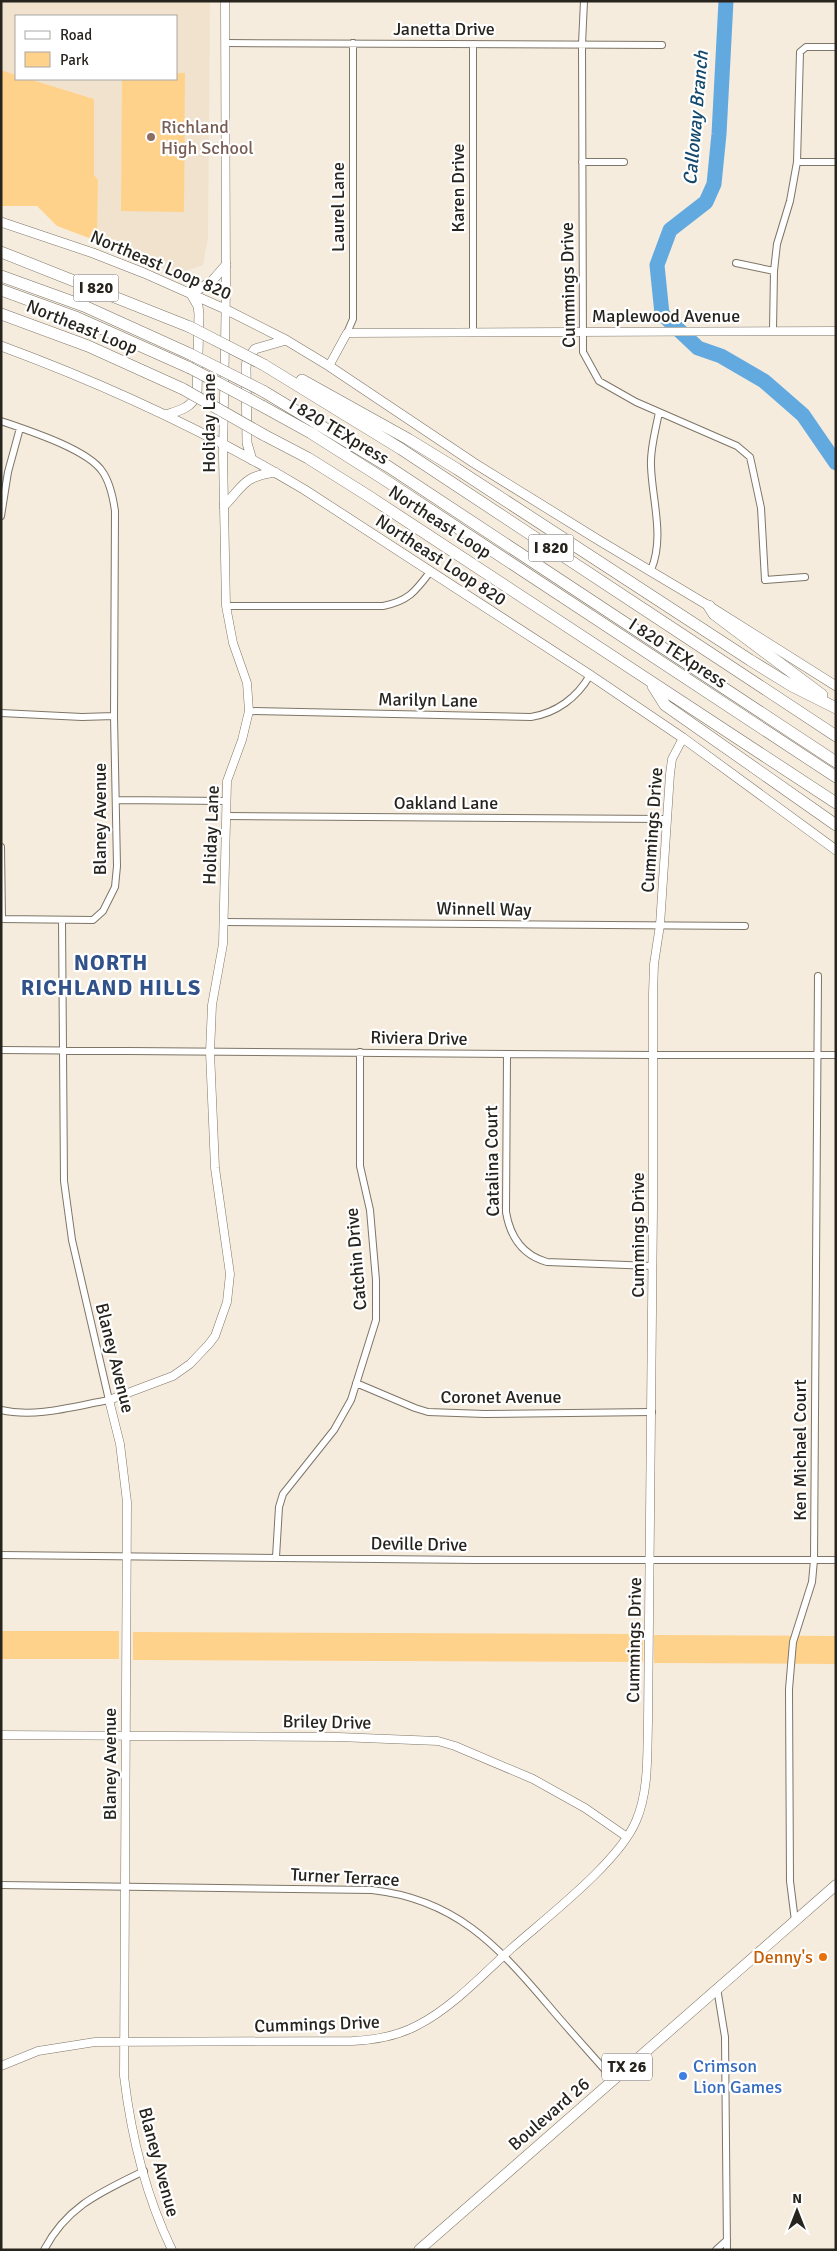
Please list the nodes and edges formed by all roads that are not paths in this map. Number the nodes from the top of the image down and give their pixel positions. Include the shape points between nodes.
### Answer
1 (225, 1) edge
2 (584, 1) edge
3 (225, 43) junction
4 (353, 43) junction
5 (473, 44) junction
6 (582, 44) junction
7 (662, 45) dead end
8 (836, 47) edge
9 (582, 162) junction
10 (624, 162) dead end
11 (797, 162) junction
12 (836, 162) edge
13 (1, 222) edge
14 (1, 252) edge
15 (736, 263) dead end
16 (226, 265) junction
17 (774, 271) junction
18 (1, 276) edge
19 (1, 290) edge
20 (191, 294) junction
21 (225, 309) junction
22 (1, 314) edge
23 (26, 322) junction
24 (1, 324) edge
25 (773, 330) junction
26 (583, 331) junction
27 (836, 331) edge
28 (346, 333) junction
29 (473, 333) junction
30 (286, 340) junction
31 (1, 346) edge
32 (264, 365) junction
33 (329, 366) junction
34 (659, 412) junction
35 (165, 415) junction
36 (1, 421) edge
37 (20, 428) junction
38 (223, 445) junction
39 (252, 460) junction
40 (275, 472) junction
41 (224, 506) junction
42 (1, 516) edge
43 (651, 570) junction
44 (430, 572) junction
45 (804, 578) dead end
46 (226, 606) junction
47 (709, 606) junction
48 (590, 675) junction
49 (650, 682) junction
50 (836, 686) edge
51 (836, 706) edge
52 (249, 711) junction
53 (1, 713) edge
54 (114, 716) junction
55 (836, 736) edge
56 (682, 738) junction
57 (836, 762) edge
58 (836, 777) edge
59 (117, 800) junction
60 (226, 801) junction
61 (836, 803) edge
62 (226, 816) junction
63 (667, 820) junction
64 (836, 825) edge
65 (1, 847) edge
66 (836, 850) edge
67 (2, 919) edge
68 (62, 920) junction
69 (224, 922) junction
70 (660, 925) junction
71 (745, 926) dead end
72 (818, 976) dead end
73 (1, 1050) edge
74 (64, 1051) junction
75 (210, 1052) junction
76 (360, 1052) junction
77 (507, 1054) junction
78 (816, 1055) junction
79 (836, 1055) edge
80 (653, 1056) junction
81 (653, 1266) junction
82 (356, 1383) junction
83 (109, 1400) junction
84 (1, 1410) edge
85 (652, 1412) junction
86 (1, 1555) edge
87 (126, 1556) junction
88 (276, 1557) junction
89 (814, 1560) junction
90 (836, 1560) edge
91 (650, 1561) junction
92 (1, 1735) edge
93 (125, 1736) junction
94 (627, 1837) junction
95 (836, 1884) edge
96 (1, 1885) edge
97 (125, 1886) junction
98 (795, 1921) junction
99 (504, 1956) junction
100 (717, 1988) junction
101 (124, 2041) junction
102 (1, 2066) edge
103 (614, 2079) junction
104 (144, 2171) junction
105 (727, 2240) junction
106 (423, 2248) edge
107 (44, 2250) edge
108 (172, 2250) edge
109 (716, 2250) edge
110 (727, 2250) edge

1 - 3 street, Holiday Lane
2 - 6 street, Cummings Drive
3 - 4 street, Janetta Drive
3 - 16 street, Holiday Lane
4 - 5 street, Janetta Drive
4 - 28 street, Laurel Lane via 353,319
5 - 6 street, Janetta Drive
5 - 29 street, Karen Drive
6 - 7 street, Janetta Drive
6 - 9 street, Cummings Drive
8 - 11 street via 803,48 800,52
9 - 10 street
9 - 26 street, Cummings Drive
11 - 12 street
11 - 17 street via 777,244
13 - 20 main road, Northeast Loop 820 via 93,252
14 - 32 highway, I 820, bridge via 190,327
15 - 17 street
16 - 20 main road via 212,281
16 - 21 street, Holiday Lane
17 - 25 street
18 - 57 highway, I 820 TEXpress, bridge via 84,306 263,391 389,466
19 - 58 highway, I 820 TEXpress, bridge via 88,322 190,368 311,433
20 - 21 main road, Northeast Loop 820
20 - 35 main road via 199,314 197,395 187,408
21 - 30 main road, Northeast Loop 820
21 - 38 street, Holiday Lane
22 - 23 highway, Northeast Loop
23 - 24 highway
23 - 49 highway, Northeast Loop, bridge via 183,389 308,458
25 - 26 street, Maplewood Avenue
25 - 27 street, Maplewood Avenue
26 - 29 street, Maplewood Avenue
26 - 34 street, Cummings Drive via 583,352 599,381
28 - 29 street, Maplewood Avenue
28 - 33 street, Laurel Lane
30 - 33 main road, Northeast Loop 820
30 - 39 main road via 255,349 247,360 247,443
31 - 35 main road, Northeast Loop 820 via 70,372
32 - 51 highway via 275,365 408,439 750,660 792,686
32 - 55 highway, I 820 via 401,449
33 - 43 main road, Northeast Loop 820 via 482,469
34 - 43 street via 650,465 657,522 656,558
34 - 45 street, Cummings Drive via 737,446 750,457 761,508 765,580
35 - 38 main road, Northeast Loop 820
36 - 37 street, Blaney Avenue
37 - 42 street
37 - 54 street, Blaney Avenue via 81,454 93,462 106,478 114,506
38 - 39 main road, Northeast Loop 820
38 - 41 street, Holiday Lane
39 - 40 main road, Northeast Loop 820
40 - 41 main road via 249,479
40 - 44 main road, Northeast Loop 820
41 - 46 street, Holiday Lane
43 - 47 main road, Northeast Loop 820
44 - 46 street via 411,596 383,606
44 - 48 main road, Northeast Loop 820
46 - 52 street, Holiday Lane via 233,643 247,683
47 - 50 main road, Northeast Loop 820
47 - 51 highway via 714,614
48 - 52 street, Marilyn Lane via 582,689 552,712 531,717
48 - 56 main road, Northeast Loop 820
49 - 61 highway, Northeast Loop
49 - 64 highway via 665,705
52 - 60 street, Holiday Lane via 227,781
53 - 54 street
54 - 59 street, Blaney Avenue
56 - 63 street, Cummings Drive via 672,759
56 - 66 main road, Northeast Loop 820
59 - 60 street
59 - 68 street, Blaney Avenue via 115,887 103,911 93,920
60 - 62 street, Holiday Lane
62 - 63 street, Oakland Lane
62 - 69 street, Holiday Lane
63 - 70 street, Cummings Drive
65 - 67 street
67 - 68 street
68 - 74 street, Blaney Avenue
69 - 70 street, Winnell Way
69 - 75 street, Holiday Lane via 221,963 212,1005
70 - 71 street, Winnell Way
70 - 80 street, Cummings Drive via 654,964
72 - 78 street, Ken Michael Court
73 - 74 street, Riviera Drive
74 - 75 street, Riviera Drive
74 - 83 street, Blaney Avenue via 63,1162 72,1240
75 - 76 street, Riviera Drive
75 - 83 street, Holiday Lane via 215,1168 230,1274 227,1302 215,1336 190,1364 173,1376
76 - 77 street, Riviera Drive
76 - 82 street, Catchin Drive via 360,1166 370,1210 376,1320
77 - 80 street, Riviera Drive
77 - 81 street, Catalina Court via 506,1212 512,1234 530,1255 547,1262
78 - 79 street, Riviera Drive
78 - 80 street, Riviera Drive
78 - 89 street, Ken Michael Court
80 - 81 street, Cummings Drive
81 - 85 street, Cummings Drive
82 - 85 street, Coronet Avenue via 428,1412
82 - 88 street, Catchin Drive via 351,1400 334,1430 283,1494 279,1507
83 - 84 street via 42,1412
83 - 87 street, Blaney Avenue via 124,1474
85 - 91 street, Cummings Drive
86 - 87 street, Deville Drive
87 - 88 street, Deville Drive
87 - 93 street, Blaney Avenue
88 - 91 street, Deville Drive
89 - 90 street, Deville Drive
89 - 91 street, Deville Drive
89 - 98 street, Ken Michael Court via 812,1582 793,1642 789,1689 790,1881
91 - 94 street, Cummings Drive via 646,1768 637,1820
92 - 93 street, Briley Drive
93 - 94 street, Briley Drive via 338,1737 438,1742 533,1779 585,1808
93 - 97 street, Blaney Avenue
94 - 99 street, Cummings Drive via 588,1880
95 - 98 main road, Boulevard 26 / TX 26
96 - 97 street, Turner Terrace
97 - 99 street, Turner Terrace via 395,1892 423,1900 447,1912 476,1930
97 - 101 street, Blaney Avenue
98 - 100 main road, Boulevard 26 / TX 26
99 - 101 street, Cummings Drive via 418,2026 389,2036 352,2042
99 - 103 street, Turner Terrace
100 - 103 main road, Boulevard 26 / TX 26
100 - 105 street via 725,2037
101 - 102 street, Cummings Drive via 74,2044 38,2051
101 - 104 street, Blaney Avenue via 129,2118
103 - 106 main road, Boulevard 26 / TX 26
104 - 107 street via 83,2203 66,2218
104 - 108 street, Blaney Avenue via 162,2230
105 - 109 street
105 - 110 street

